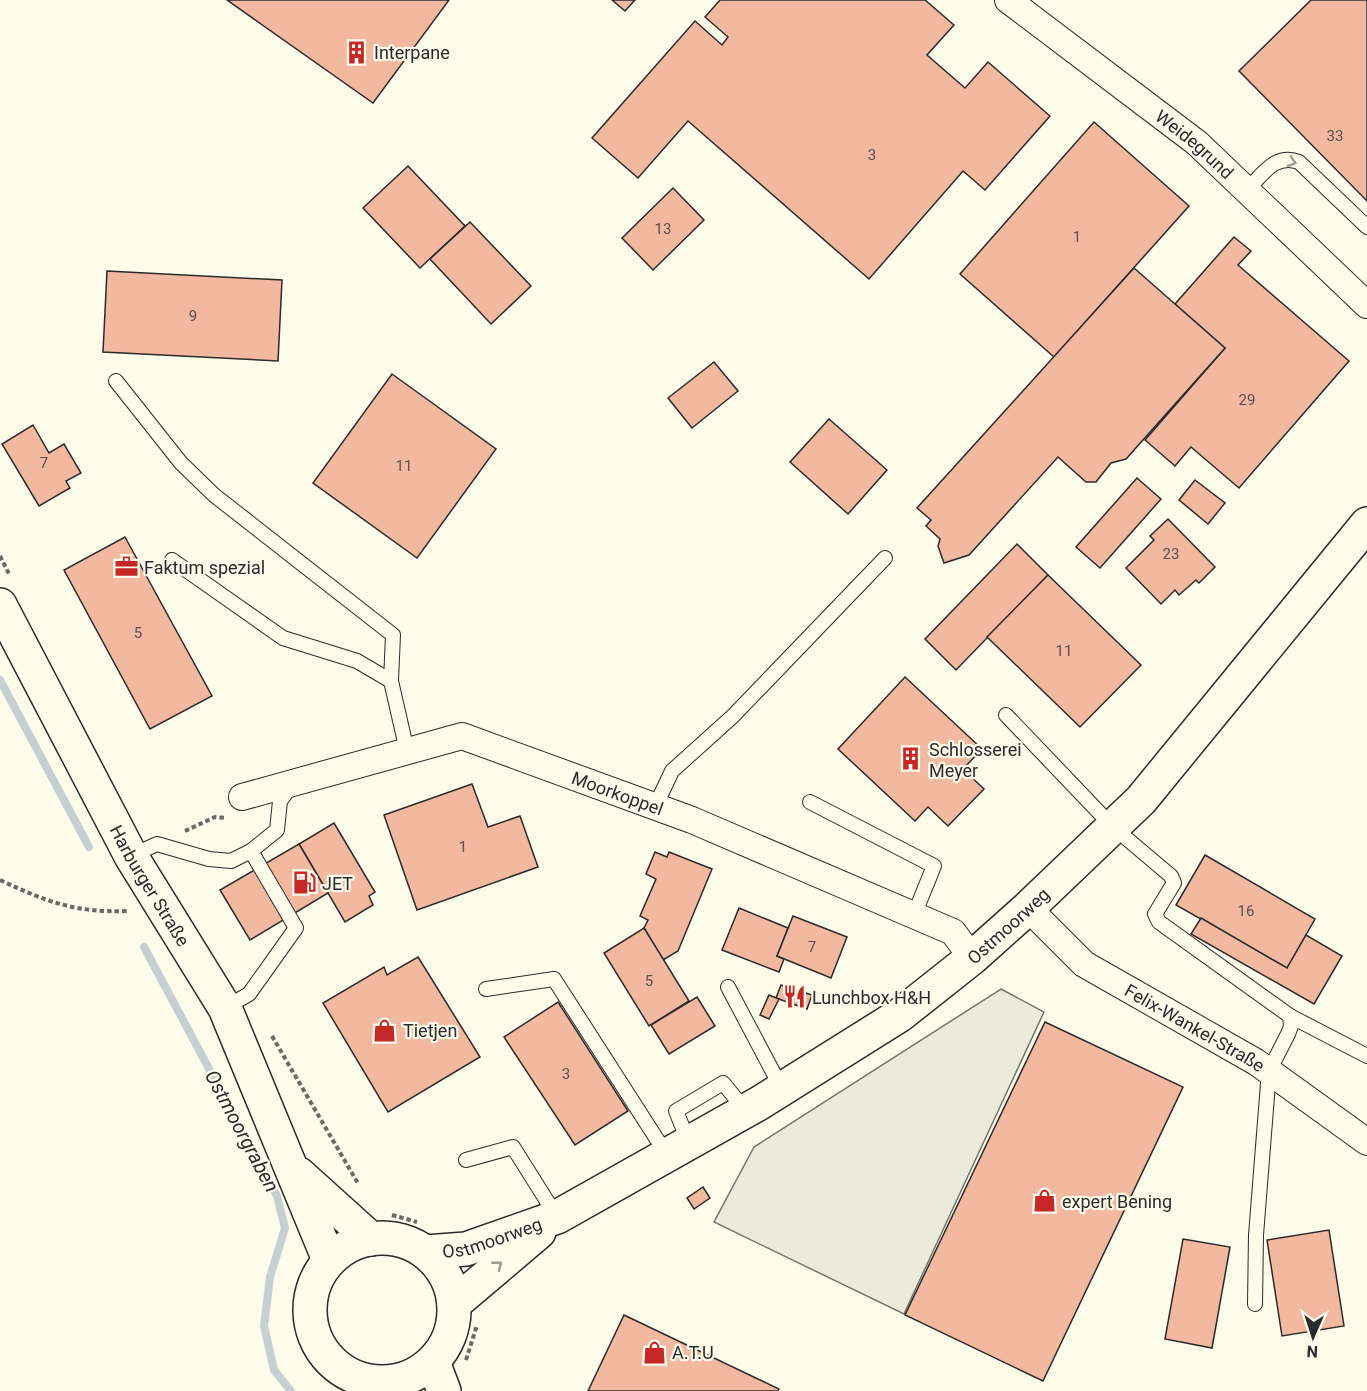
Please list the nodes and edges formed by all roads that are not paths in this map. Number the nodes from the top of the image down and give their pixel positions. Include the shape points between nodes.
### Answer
1 (1008, 0) edge
2 (1247, 190) junction
3 (1367, 227) edge
4 (1367, 305) edge
5 (116, 381) dead end
6 (1367, 524) edge
7 (885, 558) dead end
8 (172, 560) dead end
9 (7, 595) edge
10 (391, 681) junction
11 (1006, 715) dead end
12 (407, 751) junction
13 (293, 783) junction
14 (242, 797) road end
15 (810, 802) dead end
16 (655, 807) junction
17 (1113, 827) junction
18 (144, 850) junction
19 (251, 851) junction
20 (1028, 908) junction
21 (914, 915) junction
22 (972, 958) junction
23 (728, 987) dead end
24 (486, 989) dead end
25 (225, 1008) junction
26 (1290, 1016) junction
27 (1367, 1056) edge
28 (1269, 1071) junction
29 (782, 1089) junction
30 (1367, 1142) edge
31 (679, 1151) junction
32 (466, 1160) dead end
33 (293, 1168) junction
34 (557, 1217) junction
35 (379, 1226) junction
36 (423, 1238) junction
37 (329, 1260) junction
38 (454, 1304) junction
39 (1255, 1304) dead end
40 (439, 1376) edge
41 (403, 1386) edge

1 - 2 street, Weidegrund via 1197,143
2 -> 3 lane via 1274,163 1291,159 1299,162
2 - 4 street, Weidegrund
5 - 10 lane via 181,463 214,495 393,635
6 - 17 street, Ostmoorweg via 1141,800
7 - 16 lane via 733,716 672,771
8 - 10 lane via 284,638 357,661
9 - 18 street, Harburger Straße
10 - 12 lane
11 - 17 lane
12 - 13 street, Moorkoppel
12 - 16 street, Moorkoppel via 462,735
13 - 14 street, Moorkoppel
13 - 19 lane via 280,801 277,830
15 - 21 lane via 934,866
16 - 21 street, Moorkoppel
17 - 20 street, Ostmoorweg
17 - 26 lane via 1173,879 1157,908 1159,922
18 - 19 lane via 231,861
18 - 25 street, Harburger Straße via 161,906
19 - 25 lane via 296,928 249,994
20 - 22 street, Ostmoorweg
20 - 28 street, Felix-Wankel-Straße via 1084,964
21 - 22 street, Moorkoppel via 953,932
22 - 29 street, Ostmoorweg via 900,1015
23 - 29 lane
24 - 31 lane via 554,979
25 - 33 street, Harburger Straße
26 - 27 lane
26 - 28 lane via 1292,1026
28 - 30 street, Felix-Wankel-Straße
28 - 39 lane via 1256,1235
29 - 31 street, Ostmoorweg
31 - 34 street, Ostmoorweg
32 - 34 lane via 513,1147
33 - 35 street, Harburger Straße
33 - 37 street, Harburger Straße
34 - 36 street, Ostmoorweg via 466,1249
38 -> 34 street, Ostmoorweg
35 - 36 street via 390,1238 408,1243
35 - 37 street
36 - 38 street via 449,1284
37 - 41 street via 316,1279 310,1302 310,1325 319,1346 334,1365 353,1377
38 - 40 street via 453,1326 444,1347
40 - 41 street via 415,1375

